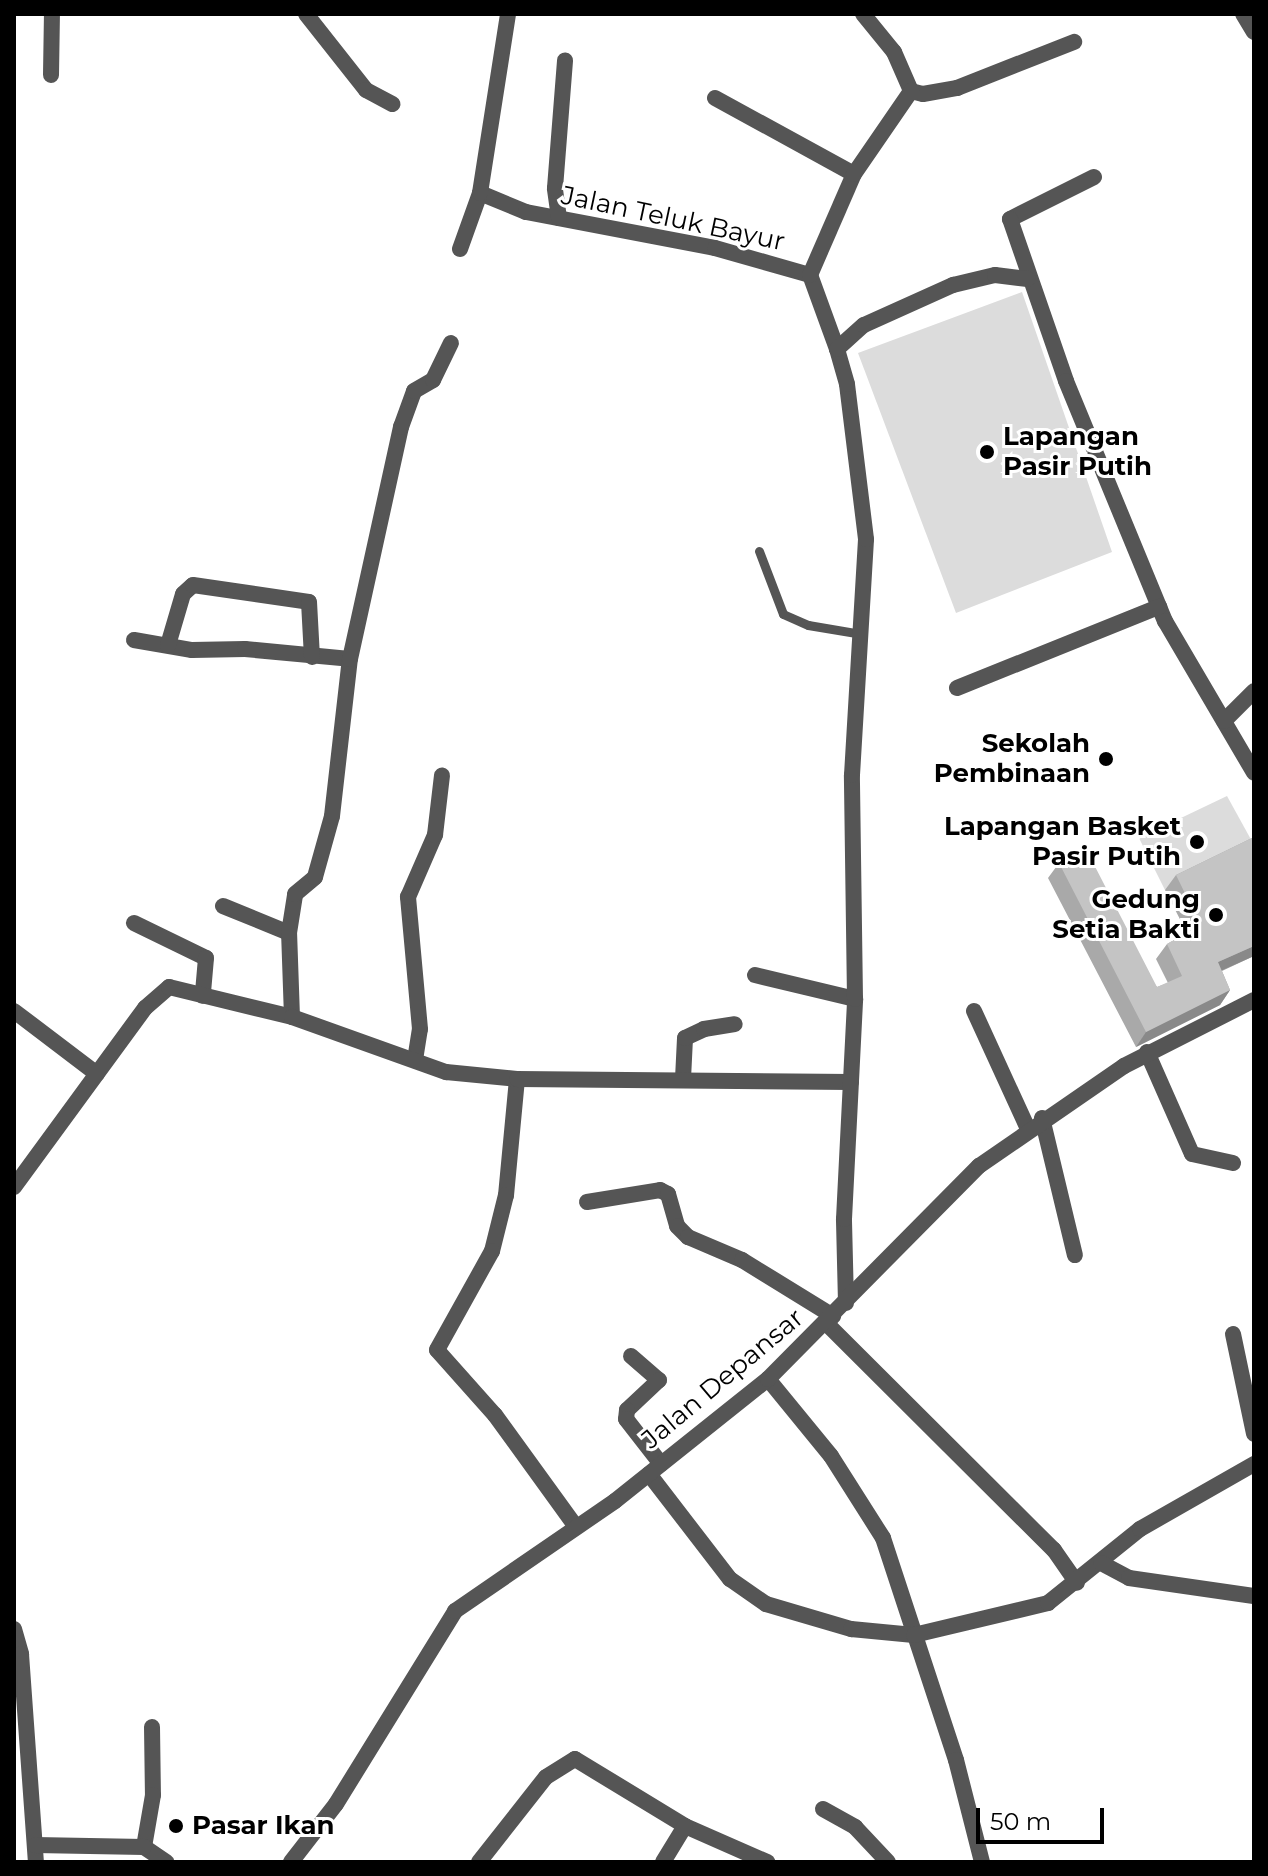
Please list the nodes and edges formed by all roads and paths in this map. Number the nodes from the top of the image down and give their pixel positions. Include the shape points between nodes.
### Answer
1 (52, 14) edge
2 (306, 14) edge
3 (508, 14) edge
4 (863, 14) edge
5 (1243, 14) edge
6 (1254, 32) edge
7 (1074, 42) dead end
8 (565, 60) dead end
9 (51, 75) dead end
10 (911, 91) junction
11 (715, 98) dead end
12 (392, 104) dead end
13 (854, 174) junction
14 (1094, 177) dead end
15 (480, 193) junction
16 (559, 218) junction
17 (460, 249) dead end
18 (810, 275) junction
19 (1028, 279) junction
20 (451, 343) dead end
21 (837, 349) junction
22 (759, 551) dead end
23 (1159, 607) junction
24 (862, 634) junction
25 (134, 640) dead end
26 (168, 645) junction
27 (312, 657) junction
28 (350, 659) junction
29 (957, 688) dead end
30 (1254, 691) edge
31 (1224, 721) junction
32 (1254, 773) edge
33 (442, 775) dead end
34 (223, 906) dead end
35 (134, 923) dead end
36 (289, 933) junction
37 (755, 975) dead end
38 (203, 996) junction
39 (855, 999) junction
40 (1254, 1000) edge
41 (14, 1011) edge
42 (974, 1011) dead end
43 (292, 1017) junction
44 (735, 1024) dead end
45 (1147, 1052) junction
46 (415, 1060) junction
47 (97, 1074) junction
48 (517, 1079) junction
49 (683, 1079) junction
50 (851, 1082) junction
51 (1042, 1118) junction
52 (1028, 1129) junction
53 (1233, 1163) dead end
54 (14, 1187) edge
55 (587, 1202) dead end
56 (1075, 1255) dead end
57 (846, 1303) junction
58 (830, 1320) junction
59 (1233, 1334) dead end
60 (631, 1356) dead end
61 (768, 1379) junction
62 (1254, 1434) edge
63 (1254, 1464) edge
64 (655, 1469) junction
65 (576, 1527) junction
66 (1101, 1563) junction
67 (1077, 1583) junction
68 (1254, 1596) edge
69 (14, 1629) edge
70 (914, 1635) junction
71 (152, 1727) dead end
72 (823, 1809) dead end
73 (685, 1826) junction
74 (144, 1847) junction
75 (35, 1854) edge
76 (166, 1862) edge
77 (291, 1862) edge
78 (479, 1862) edge
79 (663, 1862) edge
80 (767, 1862) edge
81 (888, 1862) edge
82 (982, 1862) edge

1 - 9 street
2 - 12 street via 366,90
3 - 15 street
4 - 10 street via 894,52
5 - 6 street
7 - 10 street via 957,88
8 - 16 street via 555,188
10 - 13 street
11 - 13 street
13 - 18 street
14 - 19 street via 1010,219
15 - 16 street, Jalan Teluk Bayur via 526,212
15 - 17 street
16 - 18 street, Jalan Teluk Bayur via 715,248
18 - 21 street
19 - 21 street via 995,275 953,285 864,325
19 - 23 street
20 - 28 street via 433,380 414,391 401,427
21 - 24 street via 866,510
22 - 24 lane via 783,614 808,625
23 - 29 street
23 - 31 street
24 - 39 street via 852,775
25 - 26 street
26 - 27 street
26 - 27 street via 183,594 193,585 309,602
27 - 28 street
28 - 36 street via 332,816 313,882 295,894
30 - 31 street
31 - 32 street
33 - 46 street via 435,835 408,897 420,1029
34 - 36 street
35 - 38 street via 206,958
36 - 43 street
37 - 39 street
38 - 43 street
38 - 47 street via 169,987 161,991
39 - 50 street
40 - 45 street, Jalan Depansar
41 - 47 street
42 - 52 street
43 - 46 street
44 - 49 street via 685,1038
45 - 51 street, Jalan Depansar
45 - 53 street via 1192,1154
46 - 48 street via 446,1072
47 - 54 street
48 - 49 street
48 - 65 street via 506,1195 492,1251 437,1350 495,1415
49 - 50 street
50 - 57 street
51 - 52 street, Jalan Depansar
51 - 56 street
52 - 57 street, Jalan Depansar via 979,1166
55 - 58 street via 660,1190 668,1194 677,1226 688,1237 742,1260
57 - 58 street, Jalan Depansar
58 - 61 street, Jalan Depansar
58 - 67 street via 1054,1550
59 - 62 street
60 - 64 street via 659,1380 627,1410 626,1419
61 - 64 street, Jalan Depansar
61 - 70 street via 831,1456 883,1538
63 - 66 street via 1140,1529
64 - 65 street, Jalan Depansar
64 - 70 street via 730,1579 766,1604 851,1629
65 - 77 street, Jalan Depansar via 472,1597 444,1623 336,1804
66 - 67 street
66 - 68 street via 1129,1578
67 - 70 street via 1048,1603 1012,1616
69 - 75 street via 21,1654
70 - 82 street via 956,1760
71 - 74 street via 153,1795
72 - 81 street via 855,1827
73 - 78 street via 575,1759 546,1777
73 - 79 street
73 - 80 street
74 - 75 street
74 - 76 street

